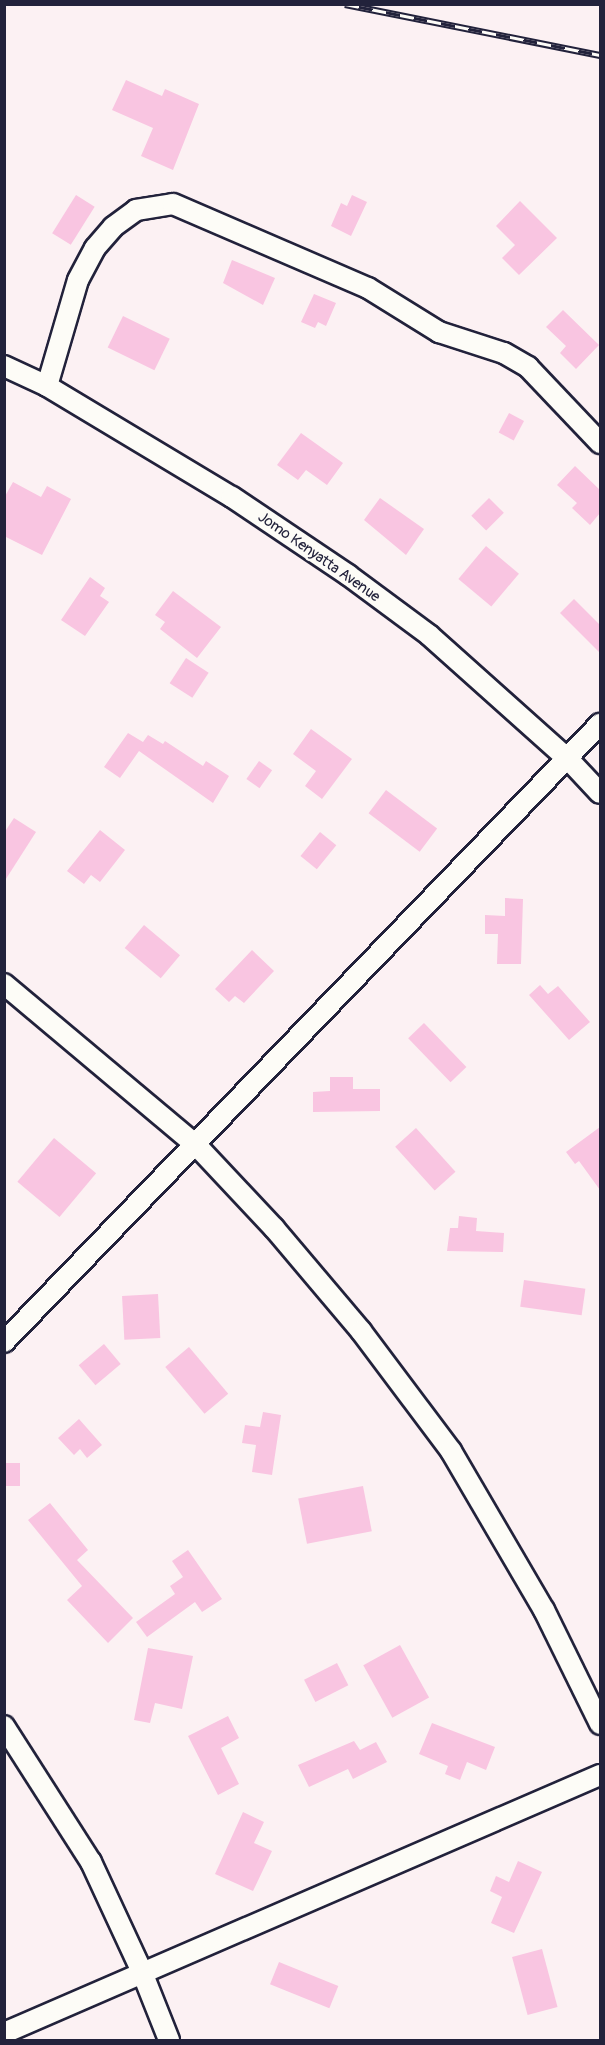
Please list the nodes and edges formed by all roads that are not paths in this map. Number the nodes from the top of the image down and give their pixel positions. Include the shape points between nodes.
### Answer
1 (4, 366) edge
2 (47, 387) junction
3 (600, 443) edge
4 (600, 724) edge
5 (569, 760) junction
6 (600, 793) edge
7 (4, 984) edge
8 (195, 1145) junction
9 (4, 1342) edge
10 (600, 1724) edge
11 (4, 1726) edge
12 (600, 1775) edge
13 (142, 1972) junction
14 (4, 2033) edge
15 (169, 2040) edge

1 - 2 street, Jomo Kenyatta Avenue
2 - 3 street via 78,280 95,248 113,227 136,210 172,204 368,288 439,332 504,353 528,368
2 - 5 street, Jomo Kenyatta Avenue via 232,498 348,575 429,636
4 - 5 street
5 - 6 street, Jomo Kenyatta Avenue
5 - 8 street
7 - 8 street
8 - 9 street
8 - 10 street via 325,1288 451,1451 544,1610
11 - 13 street via 91,1862
12 - 13 street
13 - 14 street
13 - 15 street

